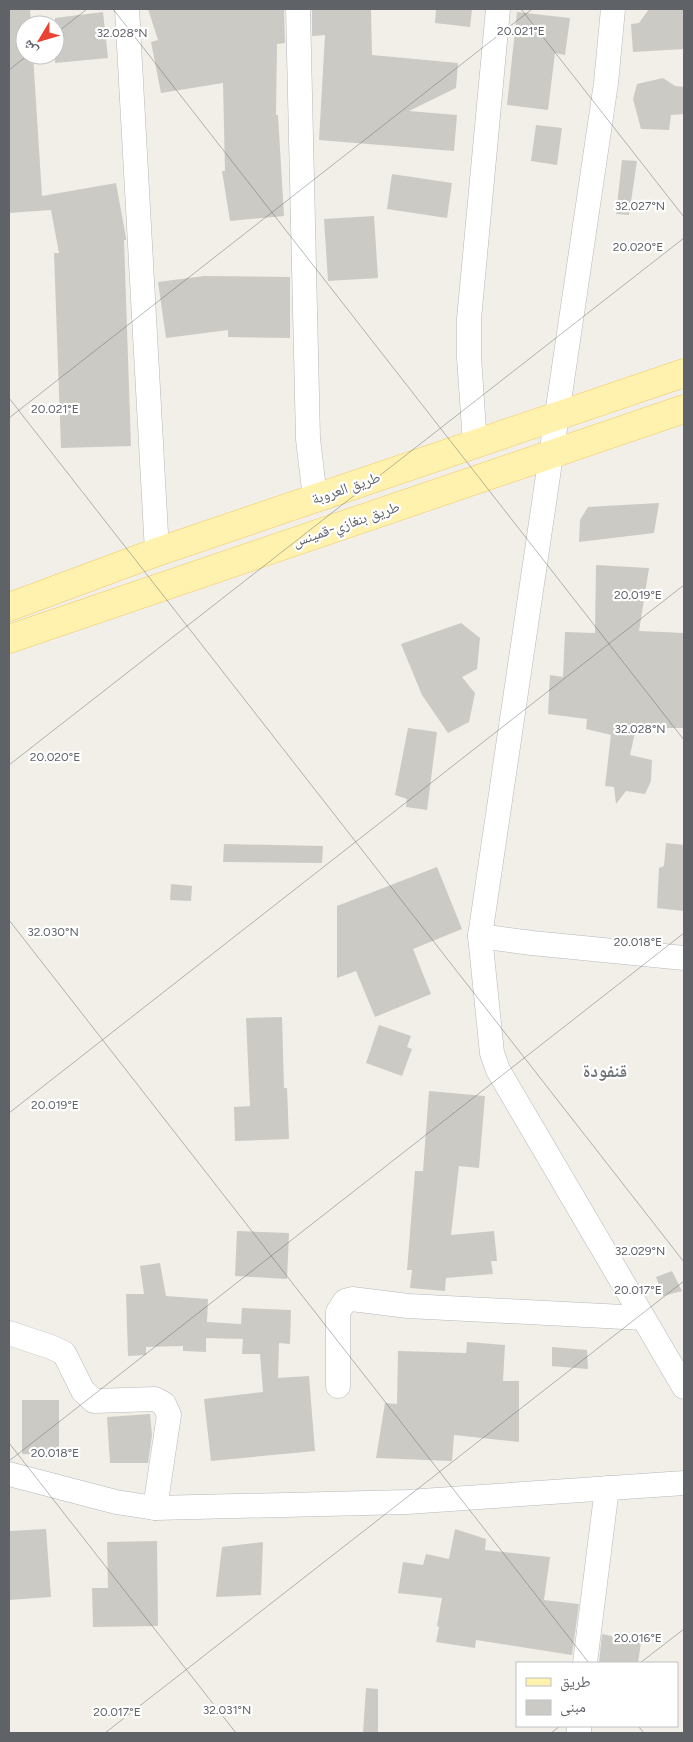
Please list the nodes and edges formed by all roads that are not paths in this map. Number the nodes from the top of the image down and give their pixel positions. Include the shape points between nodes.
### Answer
1 (127, 9) edge
2 (298, 9) edge
3 (498, 9) edge
4 (613, 9) edge
5 (684, 373) edge
6 (684, 409) edge
7 (558, 416) junction
8 (475, 444) junction
9 (552, 453) junction
10 (315, 498) junction
11 (157, 552) junction
12 (9, 607) edge
13 (9, 639) edge
14 (480, 936) junction
15 (684, 958) edge
16 (643, 1318) junction
17 (9, 1333) edge
18 (684, 1381) edge
19 (338, 1386) dead end
20 (684, 1387) edge
21 (9, 1474) edge
22 (684, 1483) edge
23 (607, 1488) junction
24 (155, 1508) junction
25 (585, 1662) edge

1 - 11 street
2 - 10 street via 308,439
3 - 8 street via 469,319
4 - 7 street via 606,83
5 - 7 main road, طريق العروبة
6 - 9 main road, طريق بنغازي-قمينس
7 - 8 main road, طريق العروبة
7 - 9 street
8 - 10 main road, طريق العروبة
9 - 13 main road, طريق بنغازي-قمينس
9 - 14 street
10 - 11 main road, طريق العروبة
11 - 12 main road, طريق العروبة
14 - 15 street
14 - 16 street via 492,1053 498,1070
16 - 19 street via 408,1306 352,1298 345,1301 338,1312
16 - 20 street
17 - 24 street via 64,1353 83,1391 94,1401 156,1399 164,1404 169,1415
18 - 20 street
21 - 24 street via 116,1502
22 - 23 street
23 - 24 street via 407,1502
23 - 25 street

